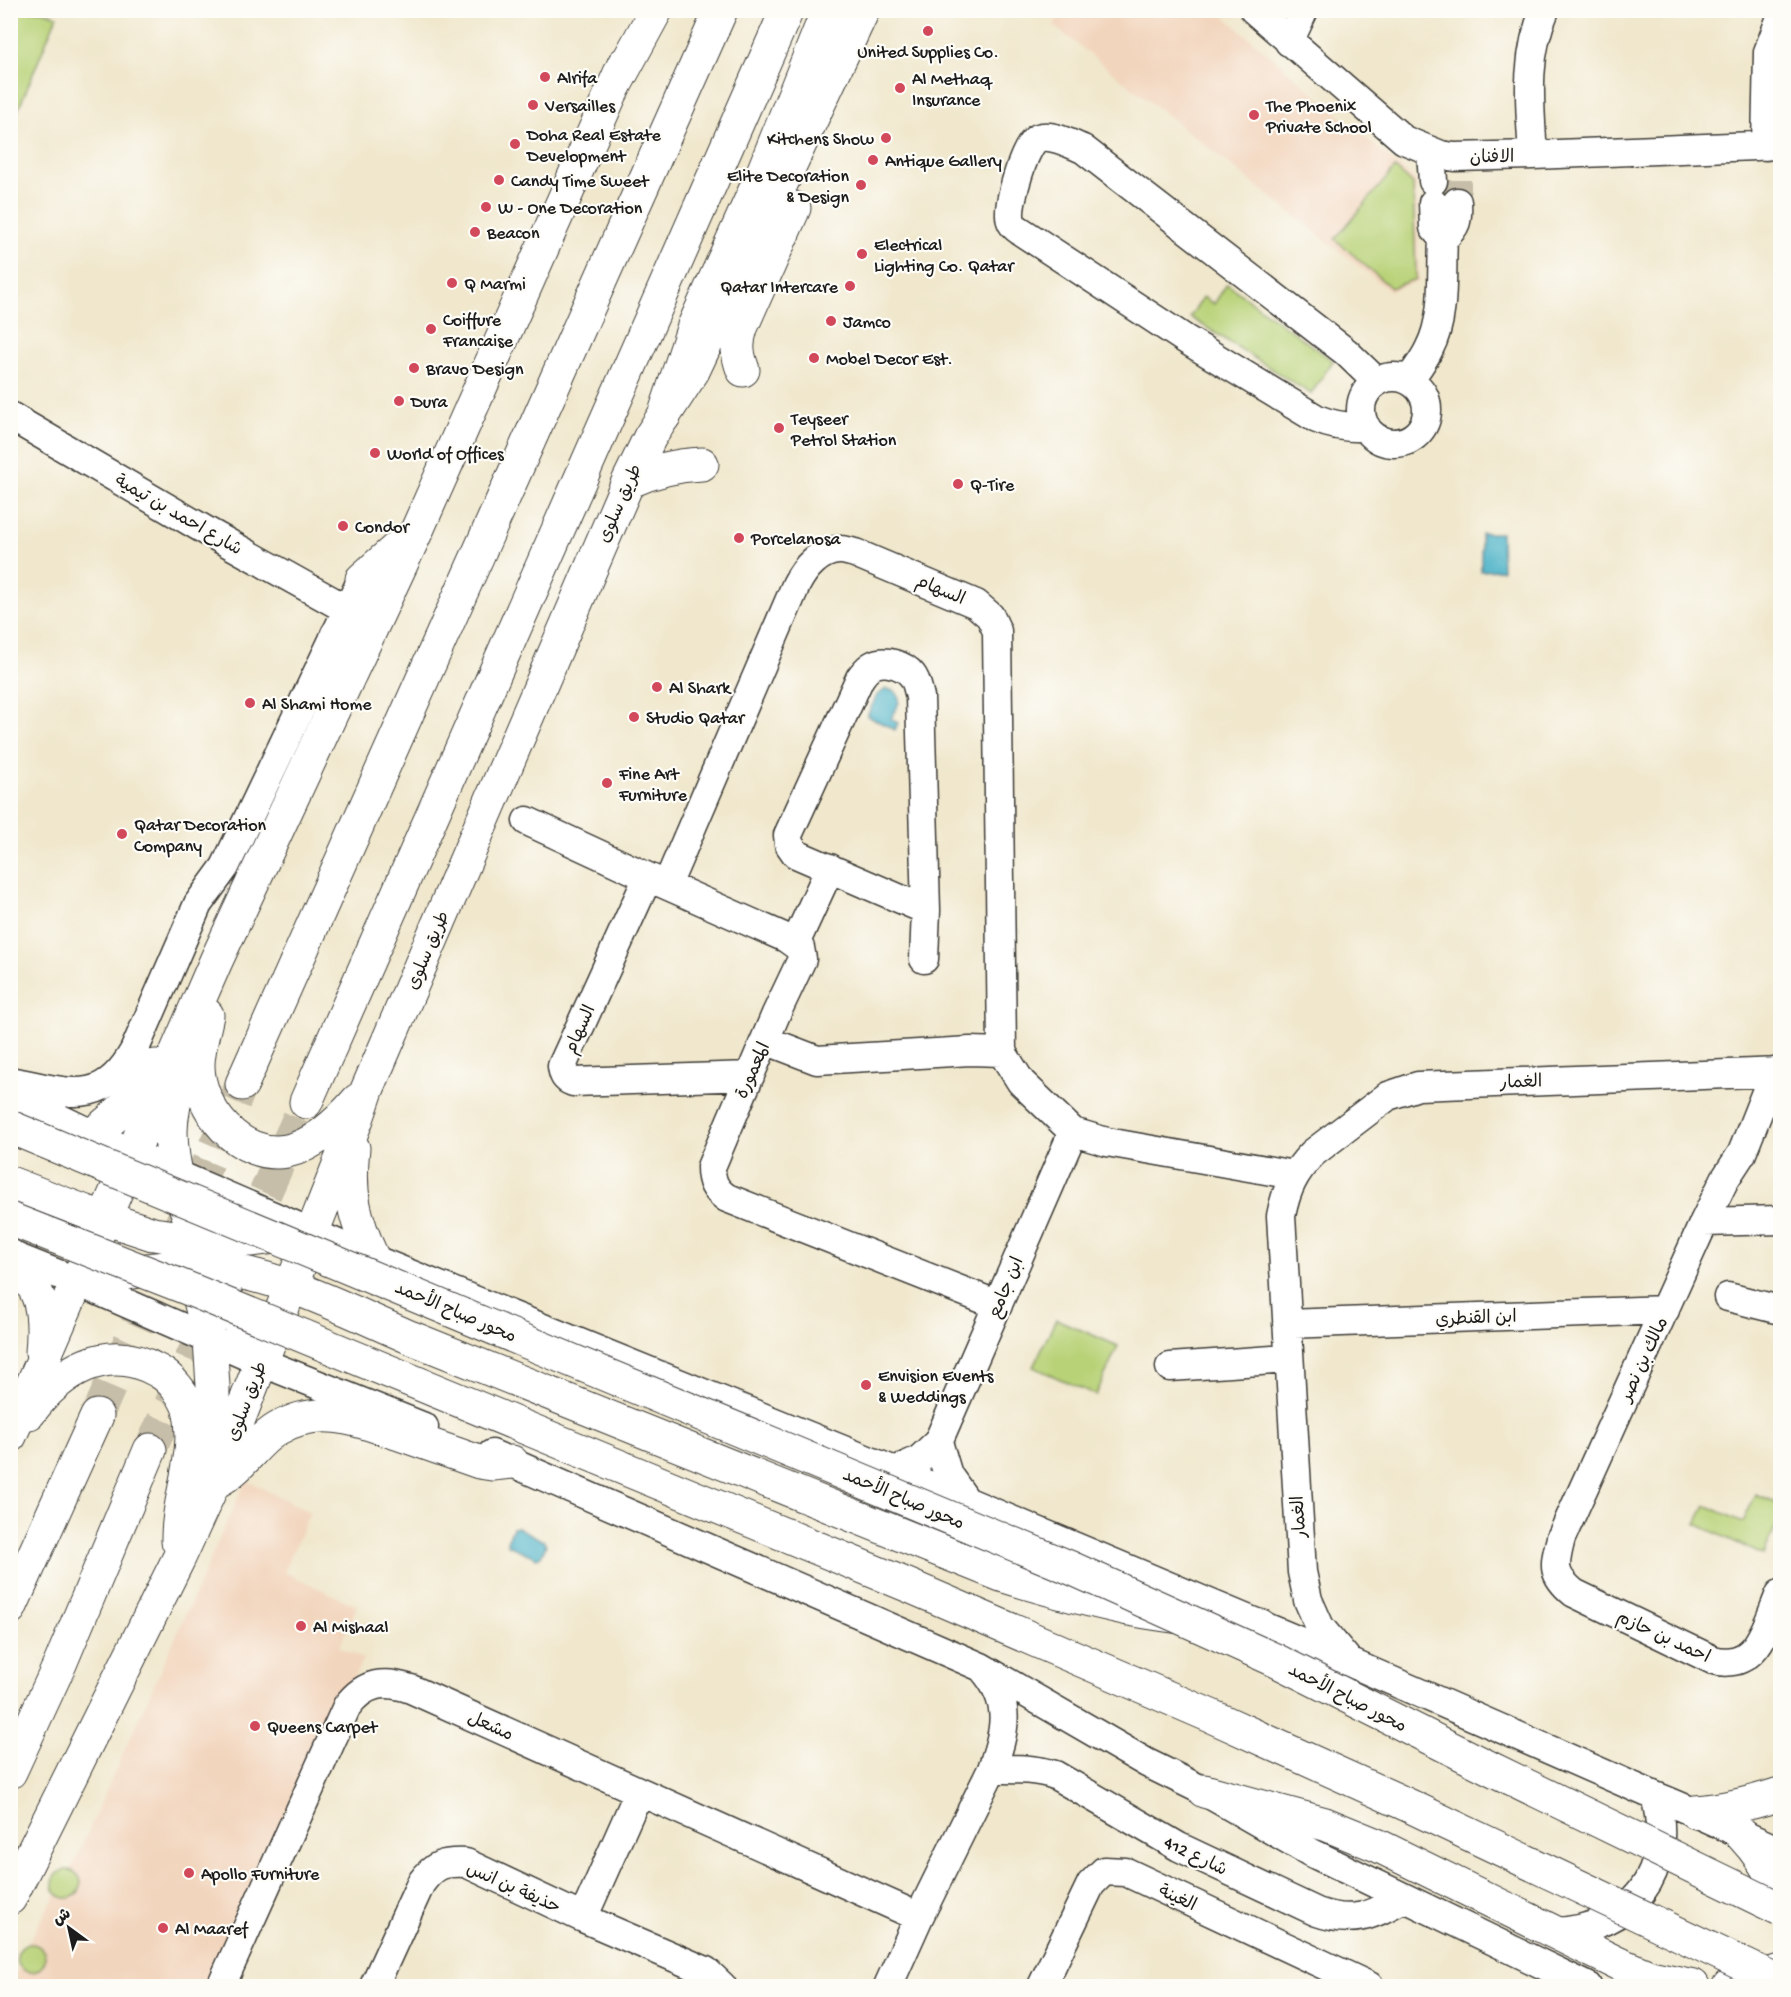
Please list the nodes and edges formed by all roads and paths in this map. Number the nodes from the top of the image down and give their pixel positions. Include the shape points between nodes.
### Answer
1 (647, 10) edge
2 (656, 10) edge
3 (721, 10) edge
4 (787, 10) edge
5 (828, 10) edge
6 (864, 10) edge
7 (1254, 10) edge
8 (1304, 10) edge
9 (1545, 10) edge
10 (1780, 20) edge
11 (1289, 42) junction
12 (612, 91) junction
13 (1773, 146) edge
14 (1533, 155) junction
15 (1444, 179) junction
16 (743, 370) dead end
17 (1409, 380) junction
18 (1376, 381) junction
19 (10, 416) edge
20 (664, 416) junction
21 (1366, 427) junction
22 (702, 464) dead end
23 (628, 482) junction
24 (418, 528) junction
25 (362, 579) joint
26 (342, 622) junction
27 (331, 714) junction
28 (527, 821) dead end
29 (825, 866) junction
30 (657, 881) junction
31 (926, 910) junction
32 (790, 941) junction
33 (924, 959) dead end
34 (216, 961) junction
35 (765, 1040) junction
36 (1002, 1052) junction
37 (1770, 1073) edge
38 (750, 1076) junction
39 (10, 1081) edge
40 (242, 1084) tunnel mouth
41 (10, 1095) edge
42 (306, 1102) tunnel mouth
43 (362, 1104) junction
44 (10, 1126) edge
45 (1073, 1132) junction
46 (92, 1135) junction
47 (133, 1154) junction
48 (176, 1174) junction
49 (1294, 1175) junction
50 (10, 1183) edge
51 (106, 1218) junction
52 (10, 1219) edge
53 (1780, 1220) edge
54 (1704, 1222) junction
55 (311, 1232) junction
56 (196, 1253) junction
57 (10, 1255) edge
58 (373, 1259) junction
59 (78, 1282) junction
60 (290, 1287) junction
61 (1728, 1297) dead end
62 (998, 1305) junction
63 (1665, 1310) junction
64 (1780, 1310) edge
65 (1287, 1324) junction
66 (210, 1340) junction
67 (1288, 1359) junction
68 (261, 1362) junction
69 (1170, 1367) dead end
70 (40, 1368) junction
71 (97, 1416) tunnel mouth
72 (10, 1437) edge
73 (938, 1442) junction
74 (150, 1450) tunnel mouth
75 (512, 1462) junction
76 (894, 1472) junction
77 (214, 1482) junction
78 (968, 1502) junction
79 (1561, 1538) joint
80 (179, 1558) junction
81 (1780, 1594) edge
82 (10, 1608) edge
83 (1261, 1626) junction
84 (1349, 1662) junction
85 (981, 1667) junction
86 (992, 1769) junction
87 (10, 1772) edge
88 (1204, 1791) junction
89 (639, 1792) junction
90 (1780, 1794) edge
91 (1655, 1796) junction
92 (1695, 1812) junction
93 (1741, 1834) junction
94 (1780, 1851) edge
95 (1780, 1892) edge
96 (10, 1898) edge
97 (1404, 1898) junction
98 (1780, 1909) edge
99 (919, 1917) junction
100 (583, 1918) junction
101 (1554, 1932) junction
102 (1776, 1974) edge
103 (221, 1986) edge
104 (374, 1986) edge
105 (722, 1986) edge
106 (888, 1986) edge
107 (1042, 1986) edge
108 (1369, 1986) edge
109 (1587, 1986) edge
110 (1693, 1986) edge
111 (1729, 1986) edge

1 - 12 main road
2 - 12 main road
3 - 40 main road
4 - 42 main road
5 - 20 main road via 762,175 694,326
6 - 16 main road via 862,42 850,81 741,328 736,343
6 - 20 main road, طريق سلوى via 693,371
7 - 11 street, الافنان
8 - 11 street
9 - 14 street via 1529,68
10 - 13 street via 1768,52
11 - 15 street, الافنان
12 - 24 main road
13 - 14 street, الافنان
14 - 15 street, الافنان
15 - 17 street via 1457,222 1443,239 1435,334 1430,349
17 - 18 street via 1392,376
17 - 21 street via 1422,392 1427,408 1418,432 1395,443 1378,439
18 - 21 street via 1362,399
18 - 21 street via 1346,352 1083,149 1050,137 1039,137 1029,146 1012,195 1013,226 1185,339 1317,419 1340,427
19 - 26 street, شارع احمد بن تيمية via 219,537
20 - 23 main road, طريق سلوى
22 - 23 main road via 663,468
23 - 43 main road, طريق سلوى
24 - 25 main road
24 - 27 main road
25 - 26 street
26 - 27 main road
26 - 39 street via 225,867 198,904 125,1068 101,1088 88,1092 73,1093
27 - 34 main road
28 - 30 street
29 - 31 street
29 - 31 street via 796,854 788,835 860,678 874,664 904,668 918,685 920,697
29 - 32 street
30 - 32 street
30 - 36 street, السهام via 796,585 813,562 839,550 855,553 976,604 990,616 997,631
30 - 38 street, السهام via 562,1066 564,1075 573,1082
31 - 33 street
32 - 35 street, المعمورة via 800,948 802,959
34 - 43 main road via 198,1064 206,1099 230,1133 243,1143 264,1150 287,1151 324,1134
34 - 46 main road via 140,1091
34 - 47 main road
34 - 48 main road via 173,1111
35 - 36 street via 817,1060
35 - 38 street, المعمورة
36 - 45 street via 1020,1082
37 - 49 street, الغمار via 1418,1086 1388,1096 1313,1152
37 - 54 street, مالك بن نصر via 1730,1150 1725,1179
38 - 62 street, المعمورة via 711,1167 714,1187 720,1194
41 - 46 street, محور صباح الأحمد
43 - 55 main road, طريق سلوى
43 - 58 main road via 351,1192 355,1215
44 - 98 main road, محور صباح الأحمد, bridge via 1071,1568 1275,1660
45 - 49 street via 1107,1142
45 - 62 street, ابن جامع
46 - 47 street, محور صباح الأحمد
47 - 48 street, محور صباح الأحمد
47 - 51 main road
47 - 56 main road
48 - 55 street, محور صباح الأحمد
48 - 56 main road
49 - 65 street, الغمار via 1281,1216
50 - 51 main road
51 - 56 main road
51 - 59 main road
52 - 102 main road, bridge via 896,1581 1211,1716
53 - 54 street
54 - 63 street, مالك بن نصر
55 - 56 main road
55 - 58 street, محور صباح الأحمد
55 - 60 main road, طريق سلوى
56 - 59 main road via 150,1270
56 - 60 main road
56 - 66 main road
56 - 68 main road
57 - 59 street
57 - 70 main road via 32,1281 41,1303 44,1334
58 - 76 street, محور صباح الأحمد
59 - 66 street
59 - 70 main road
60 - 68 main road, طريق سلوى
60 - 83 main road via 1001,1575 1129,1609
61 - 64 street
62 - 73 street, ابن جامع
63 - 65 street, ابن القنطري
63 - 79 street, مالك بن نصر
65 - 67 street, الغمار
66 - 68 street
66 - 80 main road via 213,1416
67 - 69 street
67 - 84 street, الغمار via 1302,1572 1308,1600 1320,1627
68 - 75 street
68 - 77 main road, طريق سلوى
70 - 72 main road
71 - 82 main road
72 - 80 main road via 34,1406 82,1366 122,1358 145,1363 162,1373 177,1388 188,1408 191,1427 180,1511
73 - 76 street, ابن جامع via 920,1459
73 - 78 street via 948,1475
74 - 87 main road
75 - 77 main road via 479,1462 360,1421 314,1416 294,1420 276,1430
75 - 85 street
76 - 78 street, محور صباح الأحمد
77 - 80 main road, طريق سلوى
78 - 83 street, محور صباح الأحمد
79 - 81 street, احمد بن حازم via 1556,1569 1560,1581 1574,1593 1726,1664 1739,1661 1758,1644
80 - 96 main road, طريق سلوى
83 - 84 street, محور صباح الأحمد
84 - 91 street, محور صباح الأحمد
85 - 86 street via 998,1691 1005,1719
85 - 88 street via 1147,1764
86 - 97 street, شارع 412 via 1027,1768 1055,1775 1179,1847 1331,1917 1368,1916
86 - 99 street
88 - 97 street via 1310,1852
88 - 101 main road via 1325,1824 1379,1846
89 - 99 street, مشعل
89 - 100 street, حذيفة بن انس
89 - 103 street, مشعل via 411,1689 388,1683 363,1689 339,1721
90 - 92 main road via 1739,1806
91 - 92 street, محور صباح الأحمد
91 - 101 street via 1661,1815 1660,1845 1642,1892 1603,1922 1574,1931
92 - 93 street, محور صباح الأحمد
93 - 94 street, محور صباح الأحمد
93 - 95 main road via 1771,1872
97 - 109 street
99 - 106 street
100 - 104 street, حذيفة بن انس via 466,1863 442,1864 421,1883
100 - 105 street, حذيفة بن انس via 706,1971
101 - 110 main road via 1650,1977
102 - 111 main road
107 - 108 street, الغينة via 1091,1884 1104,1871 1126,1872

